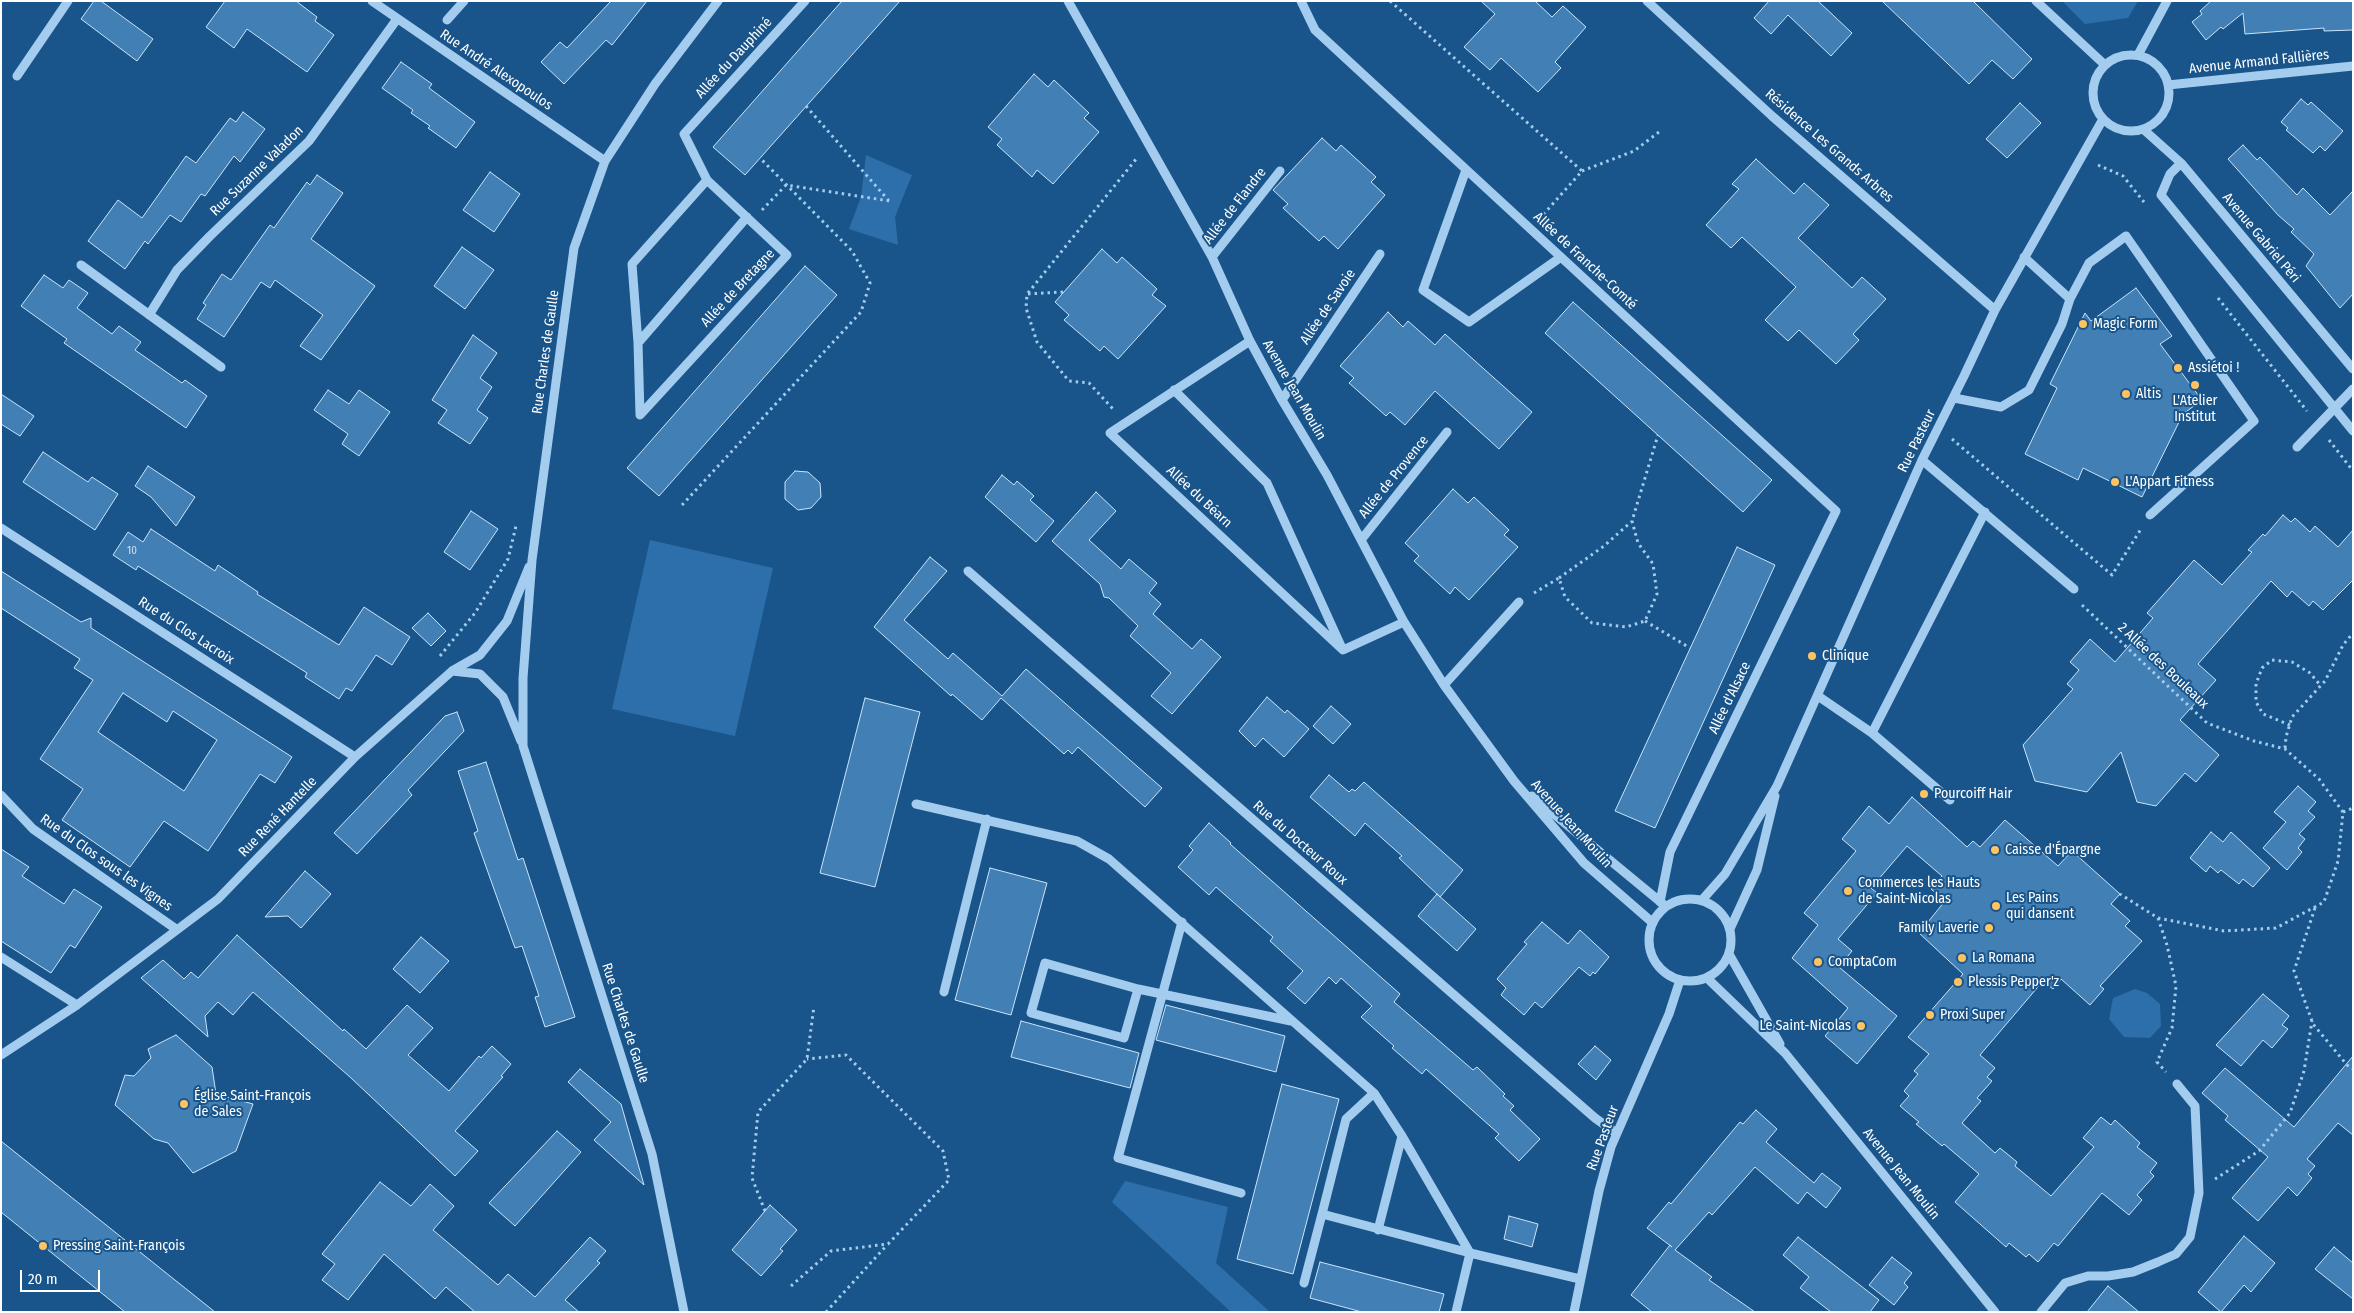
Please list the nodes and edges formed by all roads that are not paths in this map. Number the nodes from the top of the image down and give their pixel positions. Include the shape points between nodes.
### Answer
1 (68, 1) edge
2 (372, 1) edge
3 (464, 1) edge
4 (718, 1) edge
5 (805, 1) edge
6 (1068, 1) edge
7 (1301, 1) edge
8 (1646, 1) edge
9 (2036, 1) edge
10 (2167, 1) edge
11 (397, 19) junction
12 (448, 20) dead end
13 (2138, 55) junction
14 (2105, 65) junction
15 (2353, 66) edge
16 (17, 76) dead end
17 (2168, 85) junction
18 (2103, 119) junction
19 (2143, 129) junction
20 (684, 134) joint
21 (605, 161) junction
22 (2181, 164) junction
23 (1466, 170) junction
24 (1280, 171) dead end
25 (707, 180) junction
26 (749, 219) junction
27 (1380, 254) dead end
28 (1560, 257) junction
29 (2024, 257) junction
30 (1212, 258) junction
31 (82, 265) dead end
32 (2070, 299) junction
33 (1994, 310) junction
34 (149, 315) junction
35 (1250, 341) junction
36 (638, 343) junction
37 (221, 367) dead end
38 (2353, 369) edge
39 (2353, 389) edge
40 (1174, 390) junction
41 (1954, 398) junction
42 (1282, 400) junction
43 (2334, 408) junction
44 (1448, 432) dead end
45 (2353, 432) edge
46 (2297, 446) dead end
47 (1922, 460) junction
48 (1836, 511) joint
49 (1985, 512) junction
50 (2150, 515) road end
51 (1, 528) edge
52 (1361, 540) junction
53 (532, 560) junction
54 (968, 571) dead end
55 (2074, 589) dead end
56 (1519, 602) road end
57 (1404, 622) junction
58 (1343, 650) junction
59 (452, 671) junction
60 (1444, 685) junction
61 (1818, 696) junction
62 (1872, 732) junction
63 (523, 746) junction
64 (355, 757) junction
65 (1514, 781) junction
66 (1777, 786) junction
67 (1, 795) edge
68 (1950, 800) dead end
69 (916, 804) dead end
70 (987, 819) junction
71 (1702, 900) junction
72 (1663, 904) junction
73 (1182, 922) junction
74 (1653, 923) junction
75 (176, 929) junction
76 (1730, 929) junction
77 (1729, 954) junction
78 (1, 957) edge
79 (1707, 978) junction
80 (1680, 980) junction
81 (1138, 989) junction
82 (944, 992) dead end
83 (1163, 995) junction
84 (77, 1005) junction
85 (1291, 1021) junction
86 (1785, 1053) junction
87 (1, 1055) edge
88 (2177, 1084) road end
89 (1374, 1094) junction
90 (1616, 1133) junction
91 (1402, 1136) junction
92 (1241, 1193) dead end
93 (1322, 1214) junction
94 (1378, 1230) junction
95 (1470, 1254) junction
96 (1580, 1279) junction
97 (1304, 1283) dead end
98 (684, 1312) edge
99 (1456, 1312) edge
100 (1574, 1312) edge
101 (1995, 1312) edge
102 (2041, 1312) edge

1 - 16 street
2 - 11 street, Rue André Alexopoulos
3 - 12 street
4 - 21 street, Rue Charles de Gaulle via 655,84
5 - 20 street, Allée du Dauphiné
6 - 30 street, Avenue Jean Moulin
7 - 23 street, Allée de Franche-Comté via 1315,30
8 - 33 street, Résidence Les Grands Arbres
9 - 14 street
10 - 13 street
11 - 21 street, Rue André Alexopoulos
11 - 34 street, Rue Suzanne Valadon via 309,141 177,270
13 - 14 street via 2114,58
13 - 17 street via 2161,69
14 - 18 street via 2098,74 2093,98
15 - 17 street, Avenue Armand Fallières
17 - 19 street via 2169,96 2164,112
18 - 19 street via 2122,130
18 - 29 street, Rue Pasteur
19 - 22 street, Avenue Gabriel Péri
20 - 25 street, Allée de Bretagne
21 - 53 street, Rue Charles de Gaulle via 574,248
22 - 38 street, Avenue Gabriel Péri
22 - 43 street via 2170,174 2161,195
23 - 28 street, Allée de Franche-Comté
23 - 28 street via 1423,290 1469,322
24 - 30 street, Allée de Flandre
25 - 26 street, Allée de Bretagne
25 - 36 street via 632,264
26 - 36 street
26 - 36 street, Allée de Bretagne via 787,255 640,415
27 - 42 street, Allée de Savoie
28 - 48 street, Allée de Franche-Comté
29 - 32 street
29 - 33 street, Rue Pasteur
30 - 35 street, Avenue Jean Moulin
31 - 34 street
32 - 41 street via 2062,324 2028,390 2001,407
32 - 50 street via 2089,263 2126,236 2254,422
33 - 41 street, Rue Pasteur
34 - 37 street
35 - 40 street, Allée du Béarn
35 - 42 street, Avenue Jean Moulin
39 - 43 street
40 - 58 street via 1267,483
40 - 58 street, Allée du Béarn via 1110,433
41 - 47 street, Rue Pasteur
42 - 52 street, Avenue Jean Moulin
43 - 45 street
43 - 46 street
44 - 52 street, Allée de Provence
47 - 49 street
47 - 61 street, Rue Pasteur
48 - 72 street, Allée d'Alsace via 1670,852
49 - 55 street
49 - 62 street
51 - 64 street, Rue du Clos Lacroix
52 - 57 street, Avenue Jean Moulin
53 - 59 street, Rue René Hantelle via 507,622 480,655
53 - 63 street, Rue Charles de Gaulle via 523,678
54 - 90 street, Rue du Docteur Roux
56 - 60 street
57 - 58 street
57 - 60 street, Avenue Jean Moulin
59 - 63 street, Rue Charles de Gaulle via 480,674 503,697
59 - 64 street, Rue René Hantelle
60 - 65 street, Avenue Jean Moulin
61 - 62 street
61 - 66 street, Rue Pasteur
62 - 68 street
63 - 98 street, Rue Charles de Gaulle via 652,1154
64 - 75 street, Rue René Hantelle via 218,899
65 - 72 street, Avenue Jean Moulin
65 - 74 street, Avenue Jean Moulin via 1584,864
66 - 71 street, Rue Pasteur via 1725,874
66 - 76 street, Rue Pasteur via 1757,870
67 - 75 street, Rue du Clos sous les Vignes via 33,829
69 - 70 street
70 - 73 street via 1077,842 1109,859
70 - 82 street
71 - 72 street
71 - 76 street via 1719,911
72 - 74 street
73 - 83 street
73 - 85 street
74 - 80 street via 1649,936 1654,958 1667,974
75 - 84 street, Rue René Hantelle
76 - 77 street via 1732,942
77 - 79 street via 1720,968
77 - 86 street, Avenue Jean Moulin
78 - 84 street
79 - 80 street
79 - 86 street, Avenue Jean Moulin
80 - 90 street, Rue Pasteur via 1669,1014
81 - 81 street via 1045,963 1031,1013 1124,1038
81 - 83 street
83 - 85 street
83 - 92 street via 1118,1158
84 - 87 street, Rue René Hantelle
85 - 89 street
86 - 101 street, Avenue Jean Moulin
88 - 102 street via 2195,1106 2198,1187 2190,1237 2176,1254 2133,1272 2088,1276 2065,1283
89 - 91 street
89 - 93 street via 1346,1118
90 - 96 street, Rue Pasteur via 1601,1183
91 - 94 street
91 - 95 street
93 - 94 street
93 - 97 street
94 - 95 street
95 - 96 street
95 - 99 street
96 - 100 street, Rue Pasteur

